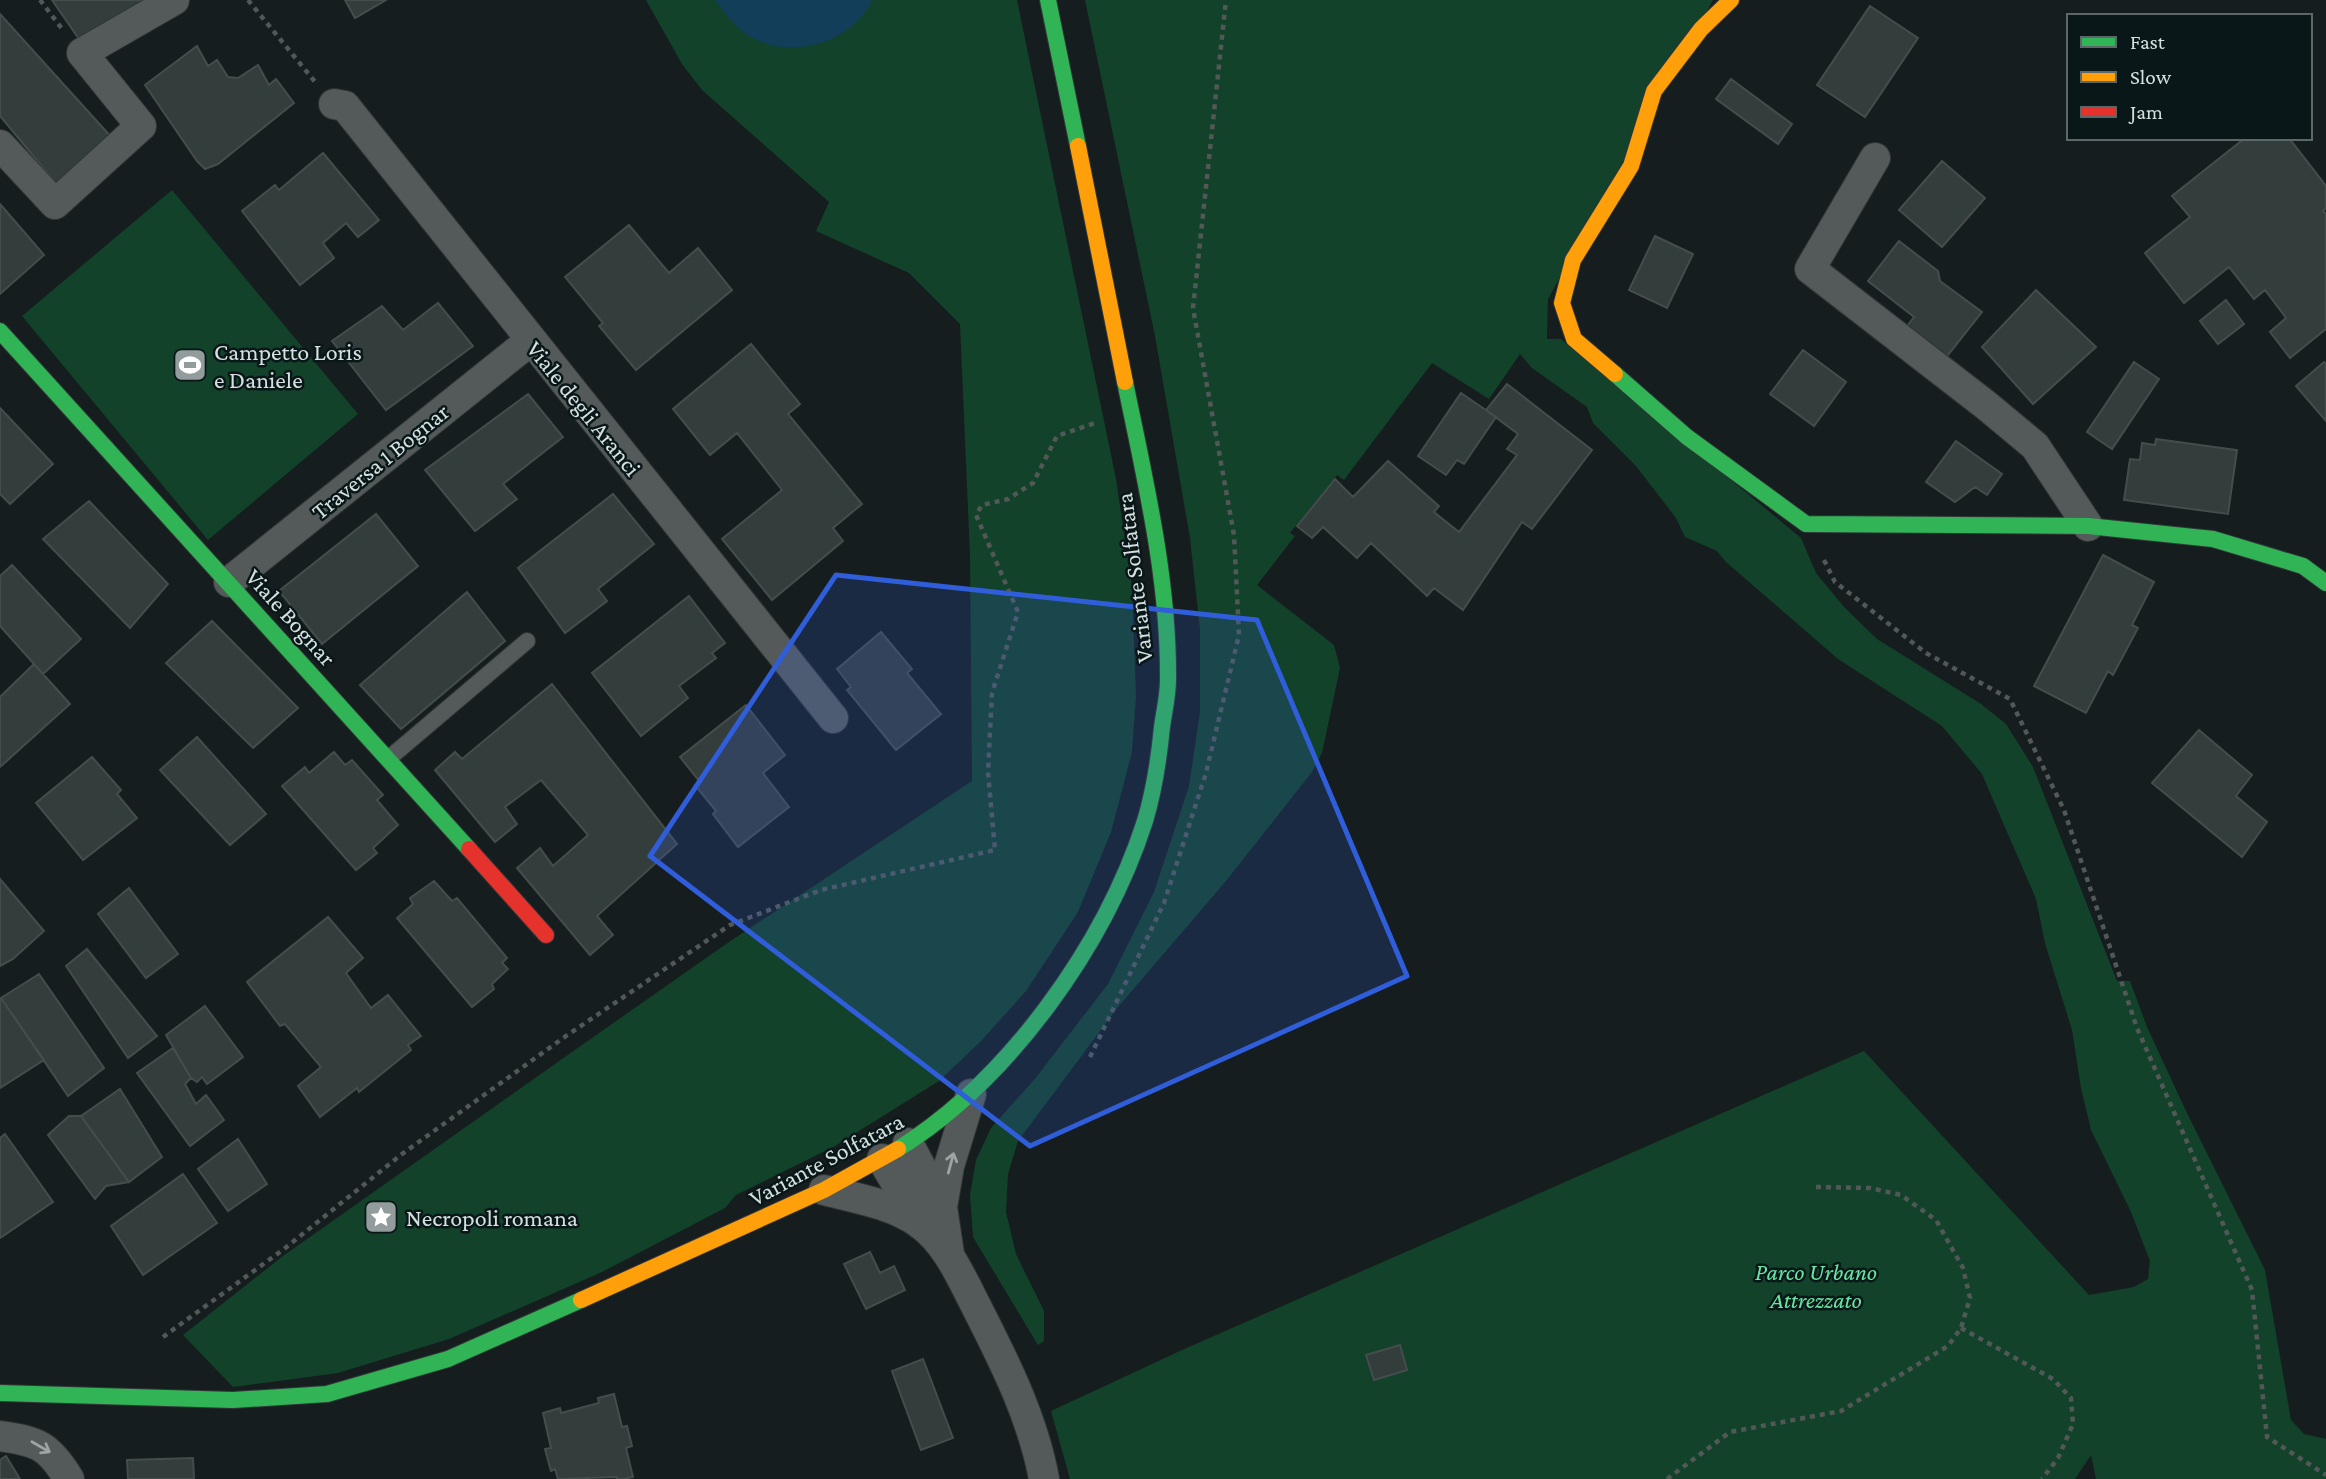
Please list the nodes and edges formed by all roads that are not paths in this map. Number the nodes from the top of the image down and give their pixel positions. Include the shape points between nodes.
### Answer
1 (174, 0) edge
2 (1048, 0) edge
3 (1731, 0) edge
4 (334, 104) road end
5 (0, 145) edge
6 (1875, 158) dead end
7 (0, 331) edge
8 (530, 341) junction
9 (2088, 526) junction
10 (229, 582) junction
11 (2326, 583) edge
12 (527, 641) dead end
13 (833, 718) dead end
14 (388, 759) junction
15 (546, 935) dead end
16 (971, 1094) junction
17 (908, 1143) junction
18 (882, 1158) junction
19 (824, 1190) junction
20 (931, 1215) junction
21 (0, 1393) edge
22 (0, 1436) edge
23 (69, 1479) edge
24 (1044, 1479) edge

1 - 5 street via 82,53 141,126 55,204
2 - 16 main road, Variante Solfatara via 1154,523 1168,682 1160,756 1145,821 1117,891 1076,967 1017,1045
3 - 9 main road via 1701,29 1654,91 1631,166 1573,260 1562,303 1574,340 1688,437 1806,524
4 - 8 street, Viale degli Aranci via 345,106
6 - 9 street via 1810,269 2035,446
7 - 10 main road, Viale Bognar
8 - 10 street, Traversa 1 Bognar
8 - 13 street, Viale degli Aranci
9 - 11 main road via 2213,539 2303,566
10 - 14 main road, Viale Bognar
12 - 14 lane
14 - 15 main road, Viale Bognar
16 - 17 main road, Variante Solfatara
20 -> 16 street
17 - 18 main road, Variante Solfatara
17 - 20 street
18 - 19 main road, Variante Solfatara
18 - 20 street
19 - 20 street
19 - 21 main road, Variante Solfatara via 449,1359 327,1394 233,1400
20 - 24 street via 1010,1371
22 -> 23 street via 42,1445

